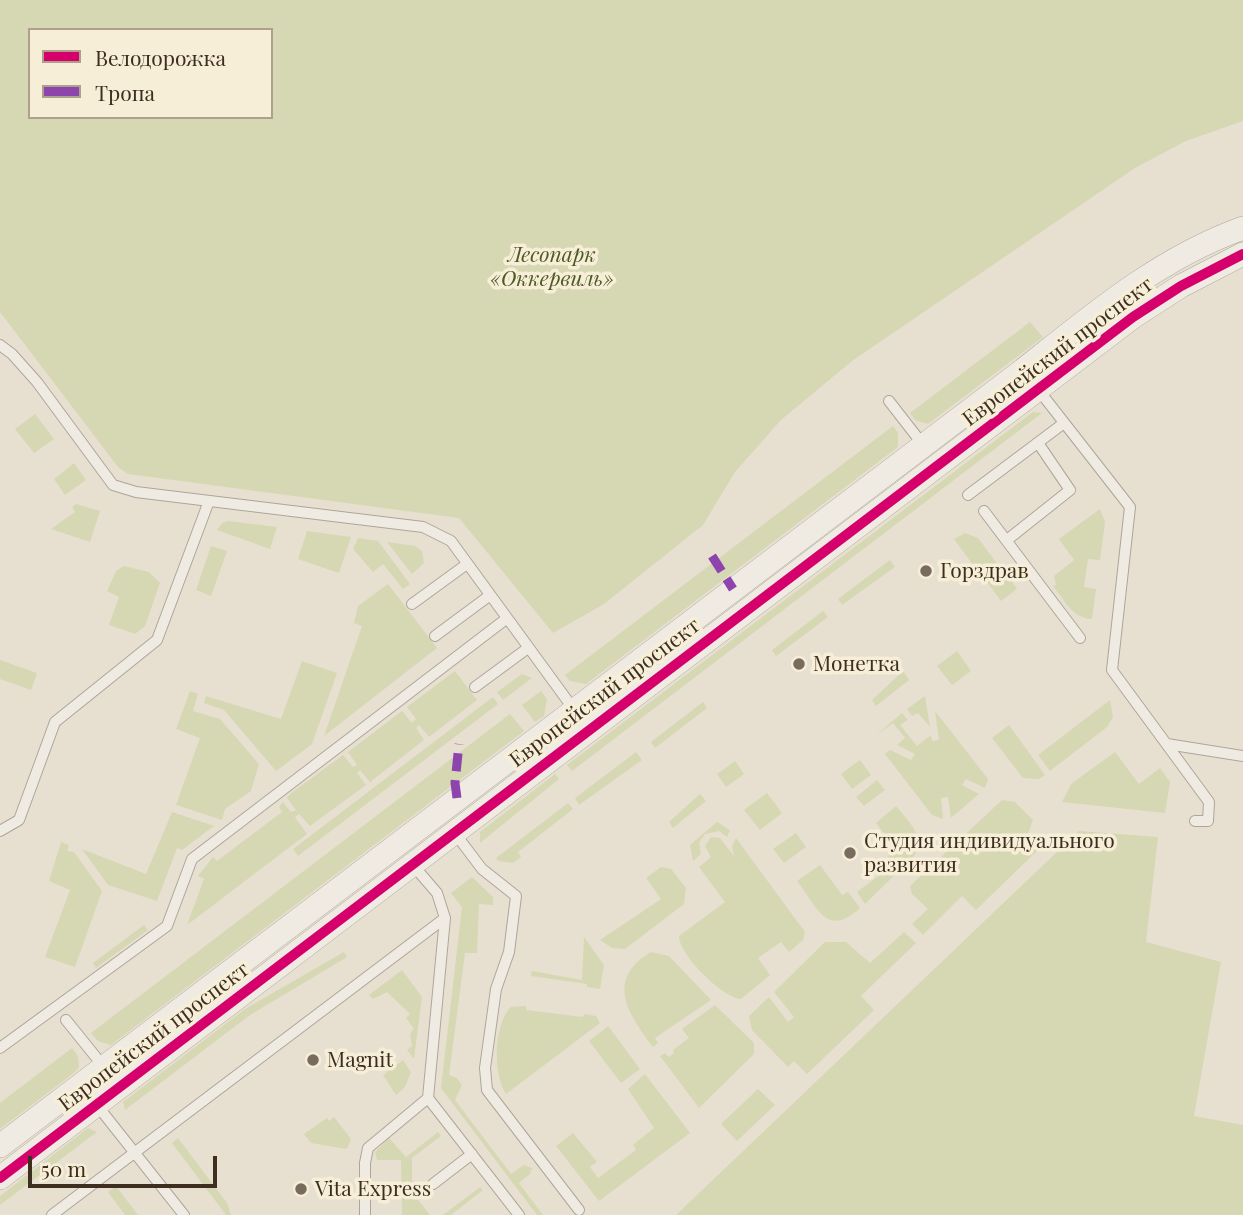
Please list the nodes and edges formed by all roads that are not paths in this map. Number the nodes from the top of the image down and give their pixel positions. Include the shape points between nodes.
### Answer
1 (1243, 228) edge
2 (1243, 254) edge
3 (0, 345) edge
4 (1023, 370) junction
5 (1038, 390) junction
6 (889, 401) dead end
7 (1064, 423) junction
8 (1038, 443) junction
9 (923, 446) junction
10 (938, 465) junction
11 (968, 495) dead end
12 (209, 502) junction
13 (984, 510) dead end
14 (1007, 541) junction
15 (467, 564) junction
16 (489, 596) junction
17 (412, 604) dead end
18 (506, 619) junction
19 (435, 636) dead end
20 (1080, 638) dead end
21 (528, 648) junction
22 (475, 687) dead end
23 (574, 709) junction
24 (589, 729) junction
25 (1167, 744) junction
26 (1243, 756) edge
27 (439, 812) junction
28 (1195, 821) dead end
29 (0, 831) edge
30 (453, 832) junction
31 (412, 863) junction
32 (445, 918) junction
33 (66, 1020) dead end
34 (0, 1048) edge
35 (104, 1067) junction
36 (81, 1085) junction
37 (120, 1087) junction
38 (428, 1098) junction
39 (97, 1104) junction
40 (0, 1146) edge
41 (135, 1151) junction
42 (471, 1154) junction
43 (0, 1178) edge
44 (433, 1184) dead end
45 (579, 1210) dead end
46 (52, 1215) edge
47 (184, 1215) edge
48 (365, 1215) edge
49 (519, 1215) edge

1 - 4 street, Европейский проспект via 1165,265 1115,297
2 - 5 street, Европейский проспект via 1133,317
3 - 12 lane via 37,382 113,485
4 - 5 lane
4 - 9 street, Европейский проспект
5 - 7 lane
5 - 10 street, Европейский проспект
6 - 9 lane
7 - 8 lane
7 - 25 lane via 1130,507 1112,670
8 - 11 lane
8 - 14 lane via 1070,490
9 - 10 lane
9 - 23 street, Европейский проспект
10 - 24 street, Европейский проспект
12 - 15 lane via 423,527 451,541
12 - 29 lane via 157,640 55,722 19,820
13 - 14 lane
14 - 20 lane
15 - 16 lane
15 - 17 lane
16 - 18 lane
16 - 19 lane
18 - 21 lane
18 - 34 lane via 192,859 167,926
21 - 22 lane
21 - 23 lane
23 - 24 lane
23 - 27 street, Европейский проспект
24 - 30 street, Европейский проспект
25 - 26 lane
25 - 28 lane via 1209,802 1208,821
27 - 30 lane
27 - 35 street, Европейский проспект
30 - 31 street, Европейский проспект
30 - 45 lane via 482,869 516,896 509,952 496,989 485,1068 488,1090
31 - 32 lane via 437,893
31 - 37 street, Европейский проспект
32 - 38 lane
32 - 41 lane
33 - 35 lane
35 - 36 street, Европейский проспект
35 - 37 lane
36 - 39 lane
36 - 40 street, Европейский проспект
37 - 39 street, Европейский проспект
38 - 42 lane
38 - 48 lane via 368,1148
39 - 41 lane
39 - 43 street, Европейский проспект
41 - 46 lane
41 - 47 lane
42 - 44 lane
42 - 49 lane

